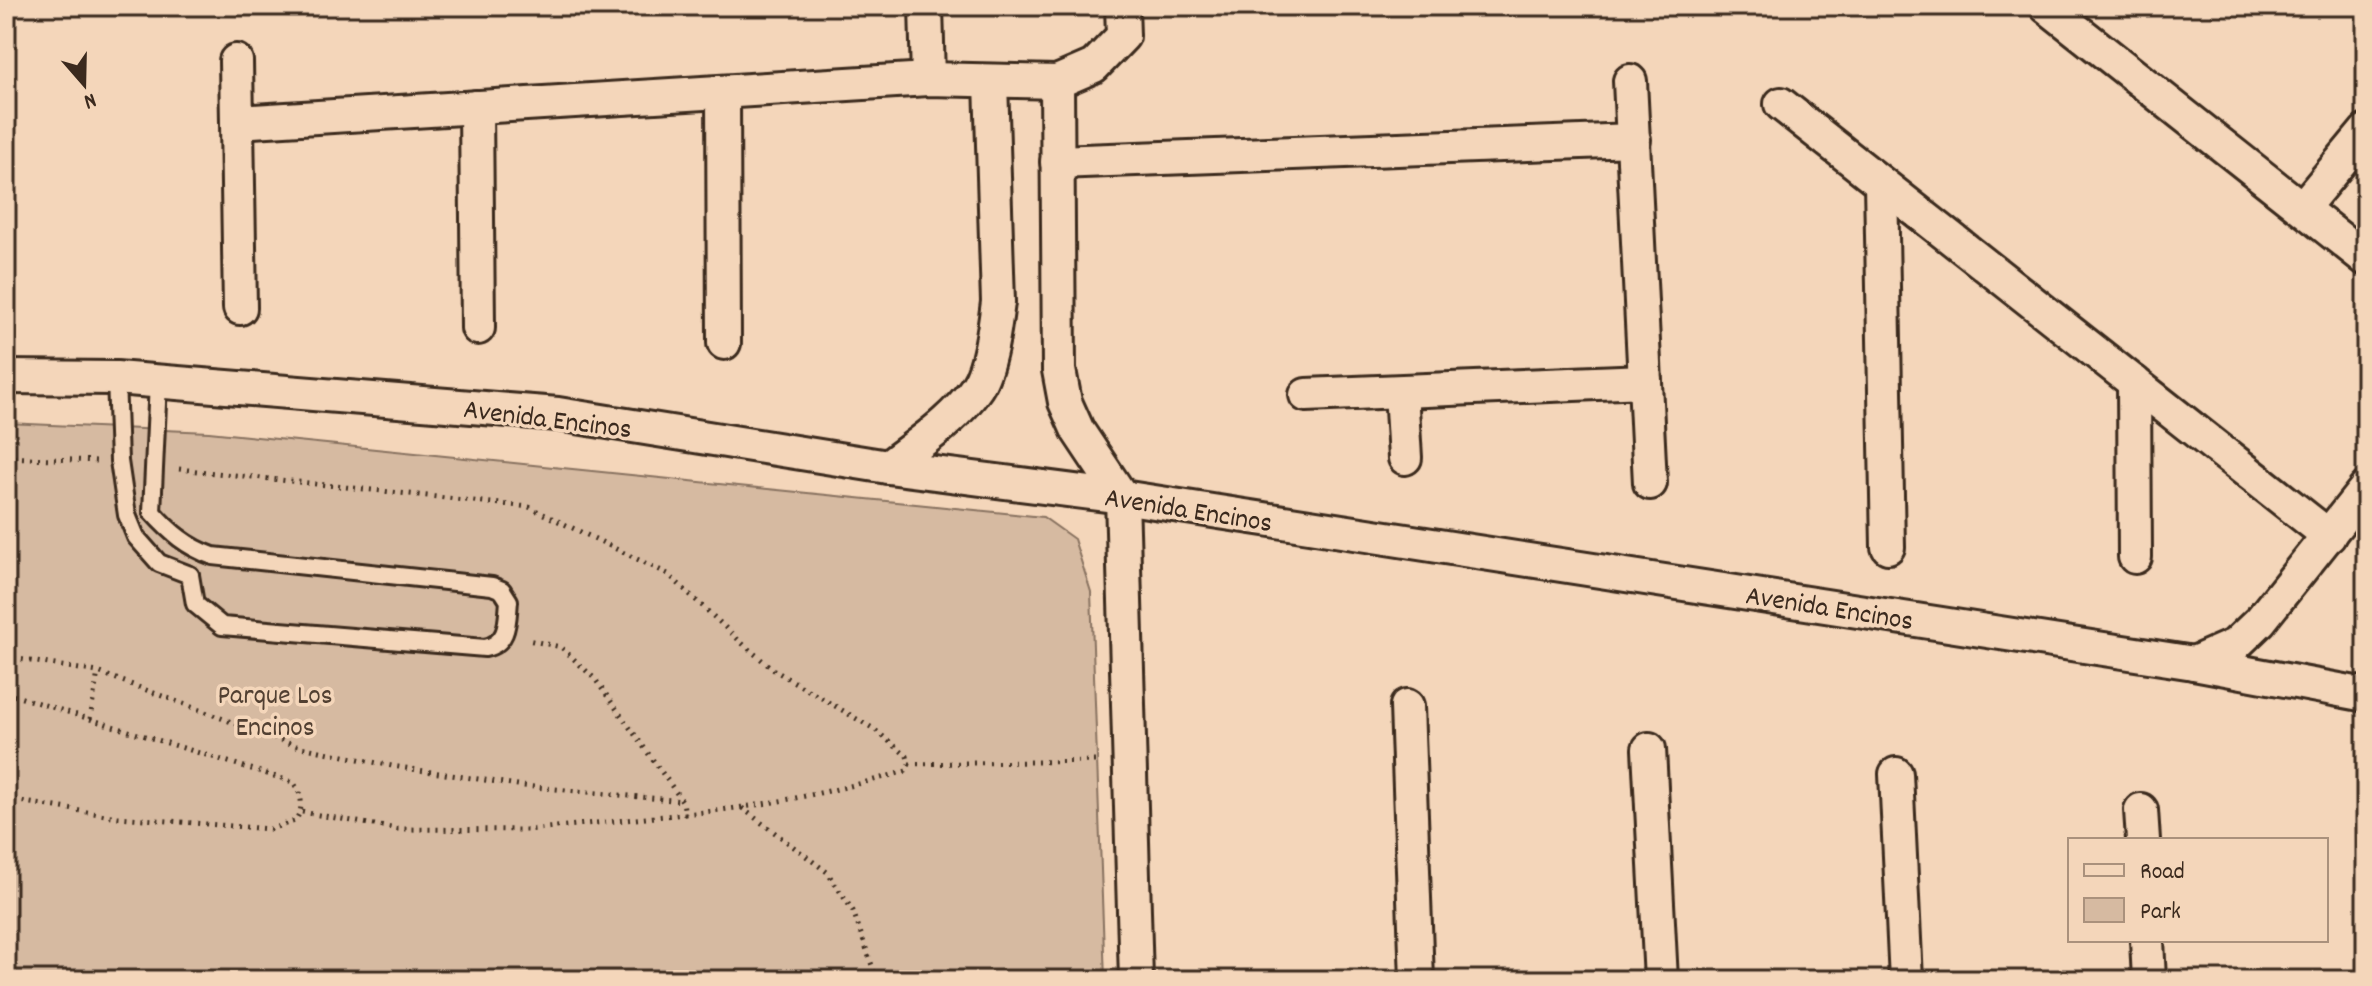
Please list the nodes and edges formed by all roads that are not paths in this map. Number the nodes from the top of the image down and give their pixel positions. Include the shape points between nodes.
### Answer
1 (926, 6) edge
2 (1122, 6) edge
3 (2046, 6) edge
4 (236, 61) dead end
5 (928, 79) junction
6 (1630, 81) dead end
7 (991, 82) junction
8 (1057, 82) junction
9 (723, 92) junction
10 (1781, 104) dead end
11 (476, 107) junction
12 (237, 122) junction
13 (2366, 131) edge
14 (1634, 140) junction
15 (1057, 162) junction
16 (1881, 183) junction
17 (2303, 207) junction
18 (2366, 259) edge
19 (240, 308) dead end
20 (478, 328) dead end
21 (724, 343) dead end
22 (6, 377) edge
23 (116, 378) junction
24 (1645, 381) junction
25 (158, 382) junction
26 (2134, 382) junction
27 (1401, 392) junction
28 (1306, 395) dead end
29 (1405, 458) dead end
30 (888, 467) junction
31 (1650, 483) dead end
32 (2366, 488) edge
33 (1122, 497) junction
34 (2329, 536) junction
35 (1888, 547) dead end
36 (213, 556) junction
37 (2135, 557) dead end
38 (190, 575) junction
39 (2194, 663) junction
40 (2366, 695) edge
41 (1407, 706) dead end
42 (1649, 749) dead end
43 (1896, 774) dead end
44 (2147, 942) edge
45 (1136, 980) edge
46 (1417, 980) edge
47 (1661, 980) edge
48 (1906, 980) edge
49 (2149, 980) edge

1 - 5 street
2 - 8 street via 1123,36 1094,66
3 - 17 street
4 - 12 street
5 - 7 street
5 - 9 street
6 - 14 street
7 - 8 street
7 - 30 street via 998,302 994,335 979,385 958,411
8 - 15 street
9 - 11 street
9 - 21 street
10 - 16 street
11 - 12 street
11 - 20 street
12 - 19 street
13 - 17 street
14 - 15 street
14 - 24 street
15 - 33 street via 1059,370 1065,402
16 - 26 street
16 - 35 street
17 - 18 street
22 - 23 street, Avenida Encinos
23 - 25 street, Avenida Encinos
23 - 38 lane via 127,515 136,537 159,563
24 - 27 street
24 - 31 street
25 - 30 street, Avenida Encinos via 558,414
25 - 36 lane via 152,512 194,550
26 - 34 street
26 - 37 street
27 - 28 street
27 - 29 street
30 - 33 street, Avenida Encinos
32 - 34 street
33 - 39 street, Avenida Encinos
33 - 45 street
34 - 39 street via 2235,645
36 - 38 lane
36 - 38 lane via 492,586 509,601 505,636 485,648 222,626 195,604
39 - 40 street, Avenida Encinos
41 - 46 street
42 - 47 street
43 - 48 street
44 - 49 street

